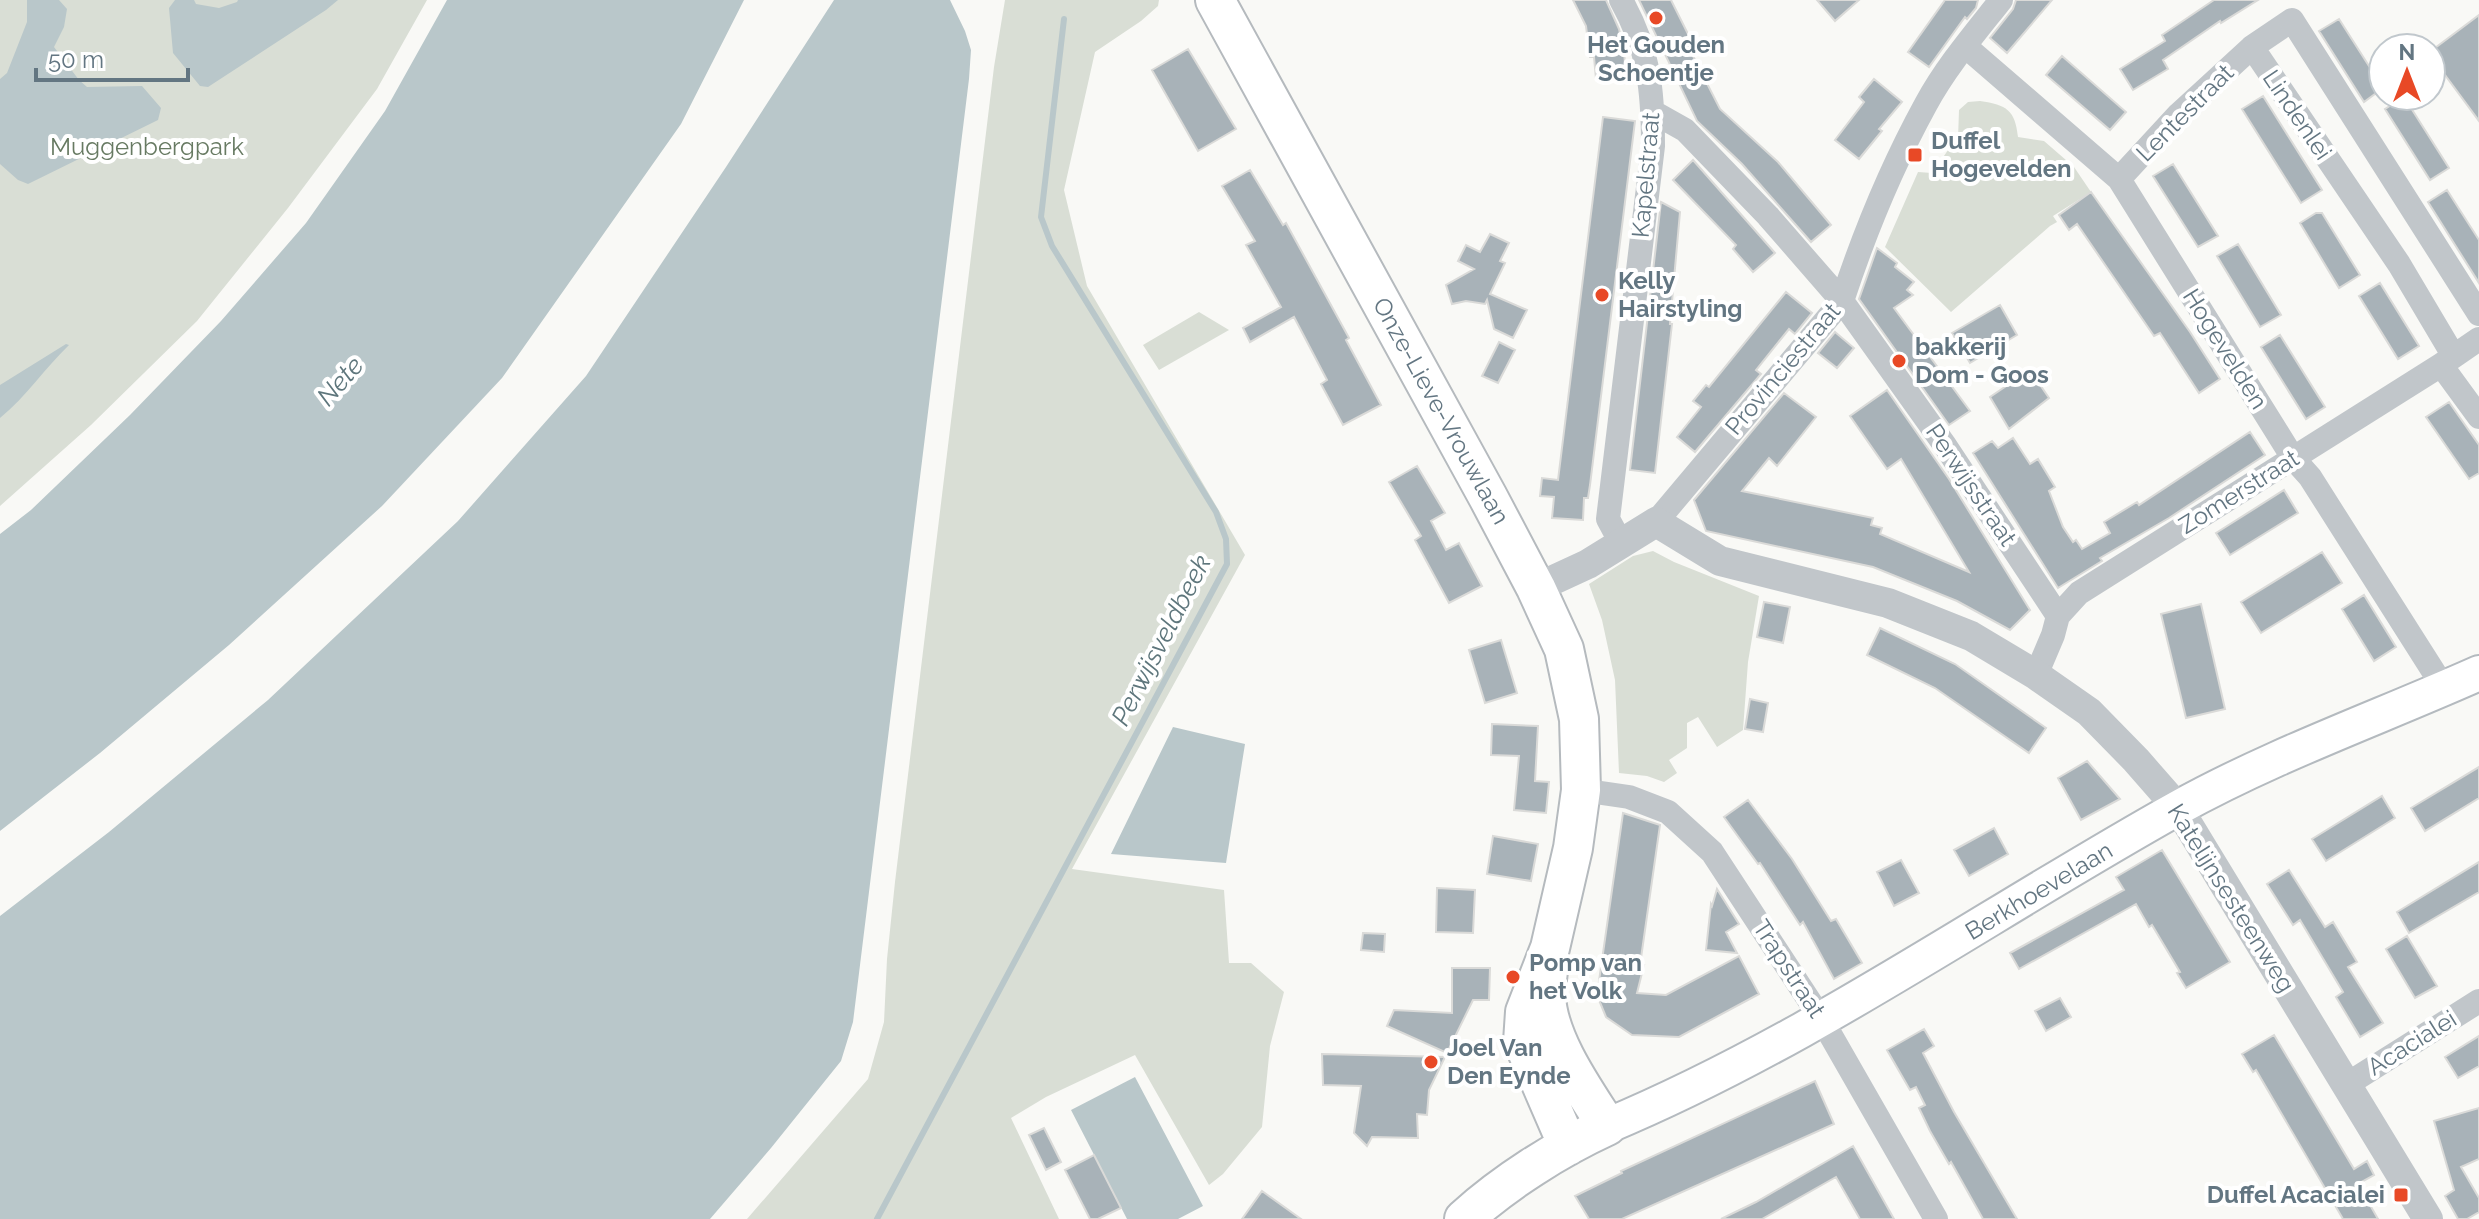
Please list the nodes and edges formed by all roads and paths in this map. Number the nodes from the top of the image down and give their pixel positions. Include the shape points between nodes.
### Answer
1 (1215, 0) edge
2 (1621, 0) edge
3 (2001, 0) edge
4 (1965, 46) junction
5 (2252, 47) junction
6 (1653, 112) junction
7 (2119, 179) junction
8 (1842, 301) junction
9 (2479, 314) edge
10 (2479, 339) edge
11 (2447, 360) junction
12 (2479, 417) edge
13 (2293, 458) junction
14 (1656, 522) junction
15 (1621, 543) junction
16 (1536, 588) junction
17 (2058, 616) junction
18 (2479, 673) edge
19 (2036, 675) junction
20 (2444, 688) junction
21 (1581, 790) junction
22 (2178, 808) junction
23 (1550, 948) junction
24 (2479, 1001) edge
25 (1822, 1020) junction
26 (2346, 1085) junction
27 (1607, 1126) junction
28 (1568, 1146) junction
29 (1464, 1219) edge
30 (1936, 1219) edge
31 (2428, 1219) edge

1 - 16 main road, Onze-Lieve-Vrouwlaan
2 - 6 street, Kapelstraat via 1649,67
3 - 4 street, Provinciestraat
4 - 7 street, Hogevelden
4 - 8 street, Provinciestraat via 1927,102 1888,182
5 - 7 street, Lentestraat
5 - 9 street, Lindenlei via 2292,20
5 - 11 street, Lindenlei via 2399,264
6 - 8 street, Perwijsstraat via 1685,130
6 - 15 street, Kapelstraat via 1608,519
7 - 13 street, Hogevelden
8 - 14 street, Provinciestraat
8 - 17 street, Perwijsstraat
10 - 11 street, Zomerstraat
11 - 12 street, Lindenlei
11 - 13 street, Zomerstraat
13 - 17 street, Zomerstraat via 2079,593
13 - 20 street, Hogevelden
14 - 15 street, Provinciestraat
14 - 19 street, Katelijnsesteenweg via 1720,561 1888,603 1971,636
15 - 16 street, Provinciestraat
16 - 21 main road, Onze-Lieve-Vrouwlaan via 1564,649 1579,719
17 - 19 street, Zomerstraat
18 - 20 main road, Berkhoevelaan
19 - 22 street, Katelijnsesteenweg via 2089,712
20 - 22 main road, Berkhoevelaan
21 - 23 main road, Onze-Lieve-Vrouwlaan
21 - 25 street, Trapstraat via 1629,797 1668,812 1712,852
22 - 25 main road, Berkhoevelaan
22 - 26 street, Katelijnsesteenweg
23 - 27 main road via 1549,1018
23 - 28 main road via 1525,1012 1523,1042
24 - 26 street, Acacialei
25 - 27 main road, Berkhoevelaan via 1743,1064
25 - 30 street, Trapstraat
26 - 31 street, Katelijnsesteenweg
27 - 28 main road
28 - 29 main road

